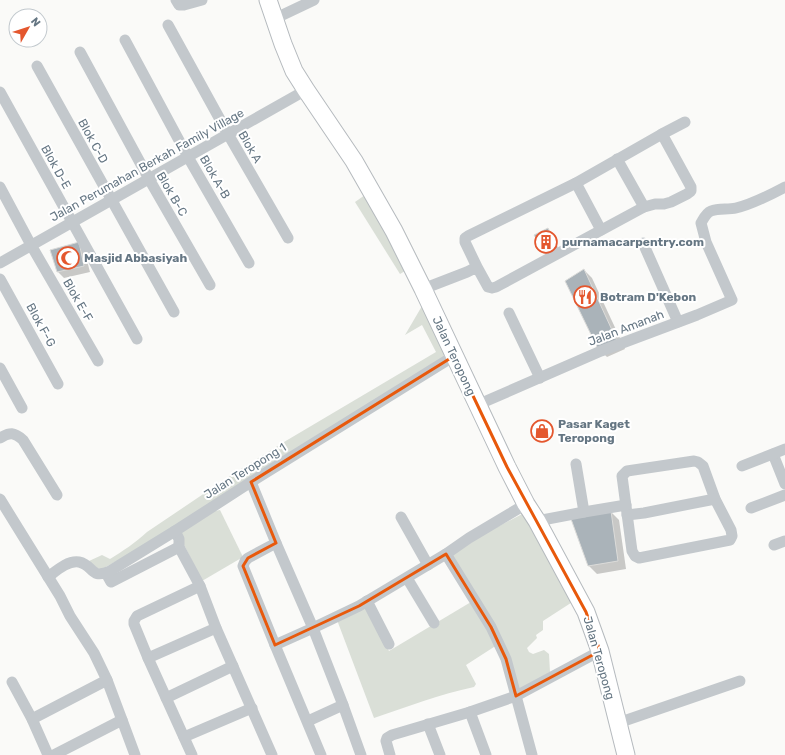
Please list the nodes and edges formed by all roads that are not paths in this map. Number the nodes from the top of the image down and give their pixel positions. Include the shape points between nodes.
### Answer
1 (176, 0) edge
2 (202, 0) edge
3 (268, 0) edge
4 (314, 0) edge
5 (274, 19) junction
6 (168, 25) dead end
7 (125, 40) dead end
8 (80, 52) dead end
9 (37, 66) dead end
10 (306, 90) junction
11 (0, 92) edge
12 (685, 122) dead end
13 (228, 134) junction
14 (662, 134) junction
15 (188, 157) junction
16 (617, 160) junction
17 (149, 179) junction
18 (576, 183) junction
19 (0, 187) edge
20 (785, 187) edge
21 (111, 200) junction
22 (644, 207) junction
23 (72, 222) junction
24 (601, 230) junction
25 (288, 238) dead end
26 (644, 243) dead end
27 (31, 245) junction
28 (248, 262) dead end
29 (0, 263) edge
30 (477, 267) junction
31 (0, 279) edge
32 (210, 285) dead end
33 (423, 289) junction
34 (174, 312) dead end
35 (509, 313) dead end
36 (678, 322) junction
37 (137, 339) dead end
38 (454, 356) junction
39 (98, 361) dead end
40 (0, 368) edge
41 (540, 378) junction
42 (58, 384) dead end
43 (477, 405) junction
44 (22, 408) dead end
45 (0, 438) edge
46 (785, 449) edge
47 (773, 454) junction
48 (576, 464) dead end
49 (742, 466) dead end
50 (251, 482) junction
51 (785, 484) edge
52 (57, 495) dead end
53 (785, 495) edge
54 (0, 499) edge
55 (715, 499) junction
56 (526, 504) junction
57 (751, 508) dead end
58 (627, 510) junction
59 (584, 512) junction
60 (401, 517) dead end
61 (537, 521) junction
62 (175, 531) junction
63 (785, 541) edge
64 (276, 543) junction
65 (774, 545) dead end
66 (179, 547) junction
67 (446, 554) junction
68 (428, 565) junction
69 (106, 573) junction
70 (48, 577) junction
71 (406, 578) junction
72 (200, 586) junction
73 (367, 601) junction
74 (434, 623) dead end
75 (216, 628) junction
76 (313, 628) junction
77 (389, 644) dead end
78 (275, 645) junction
79 (600, 651) junction
80 (148, 658) junction
81 (234, 666) junction
82 (107, 680) junction
83 (740, 681) dead end
84 (12, 682) dead end
85 (516, 696) junction
86 (166, 698) junction
87 (343, 705) junction
88 (252, 708) junction
89 (470, 712) junction
90 (32, 719) junction
91 (122, 720) junction
92 (308, 721) junction
93 (618, 723) junction
94 (428, 724) junction
95 (184, 737) junction
96 (48, 755) edge
97 (54, 755) edge
98 (135, 755) edge
99 (192, 755) edge
100 (272, 755) edge
101 (321, 755) edge
102 (361, 755) edge
103 (390, 755) edge
104 (440, 755) edge
105 (486, 755) edge
106 (532, 755) edge
107 (626, 755) edge

1 - 2 street via 179,5
3 - 5 main road, Jalan Teropong
4 - 5 street
5 - 10 main road, Jalan Teropong via 294,70
6 - 13 street, Blok A
7 - 15 street, Blok A-B
8 - 17 street, Blok B-C
9 - 21 street, Blok C-D
10 - 13 street, Jalan Perumahan Berkah Family Village
10 - 33 main road, Jalan Teropong via 354,161
11 - 23 street, Blok D-E
12 - 14 street
13 - 15 street, Jalan Perumahan Berkah Family Village
13 - 25 street, Blok A
14 - 16 street
14 - 22 street via 691,191 672,202
15 - 17 street, Jalan Perumahan Berkah Family Village
15 - 28 street, Blok A-B
16 - 18 street
16 - 22 street
17 - 21 street, Jalan Perumahan Berkah Family Village
17 - 32 street, Blok B-C
18 - 24 street
18 - 30 street via 465,238
19 - 27 street, Blok E-F
20 - 36 street, Jalan Amanah via 735,209 706,214 701,223 706,242 732,300
21 - 23 street, Jalan Perumahan Berkah Family Village
21 - 34 street, Blok C-D
22 - 24 street
23 - 27 street, Jalan Perumahan Berkah Family Village
23 - 37 street, Blok D-E
24 - 30 street via 496,287 488,287
26 - 36 street
27 - 29 street, Jalan Perumahan Berkah Family Village
27 - 39 street, Blok E-F
30 - 33 street
31 - 42 street, Blok F-G
33 - 38 main road, Jalan Teropong
35 - 41 street
36 - 41 street, Jalan Amanah via 601,351
38 - 43 main road, Jalan Teropong
38 - 50 street, Jalan Teropong 1
40 - 44 street
41 - 43 street, Jalan Amanah
43 - 56 main road, Jalan Teropong
45 - 52 street via 13,434 23,440
46 - 47 street
47 - 49 street
47 - 51 street
48 - 59 street
50 - 62 street, Jalan Teropong 1
50 - 64 street
53 - 57 street
54 - 70 street
55 - 58 street via 644,513
55 - 58 street via 703,466 694,461 627,471 622,476
55 - 58 street via 731,530 730,540 639,558 632,551
56 - 61 main road, Jalan Teropong
56 - 67 street
58 - 59 street
59 - 61 street
60 - 68 street
61 - 79 main road, Jalan Teropong via 586,612
62 - 66 street
62 - 69 street, Jalan Teropong 1
63 - 65 street
64 - 76 street
64 - 78 street via 248,558 243,566
66 - 69 street via 111,582
66 - 72 street
67 - 68 street
67 - 85 street via 491,627 506,659
68 - 71 street
69 - 70 street via 95,573 78,562 70,563
70 - 82 street via 94,653
71 - 73 street
71 - 74 street
72 - 75 street
72 - 80 street via 137,616 134,624
73 - 76 street
73 - 77 street
75 - 80 street
75 - 81 street
76 - 78 street
76 - 87 street
78 - 92 street
79 - 85 street
79 - 93 main road, Jalan Teropong
80 - 86 street
81 - 86 street
81 - 88 street
82 - 90 street
82 - 91 street
83 - 93 street
84 - 90 street
85 - 89 street
85 - 106 street
86 - 95 street
87 - 92 street
87 - 102 street
88 - 95 street
88 - 100 street
89 - 94 street
89 - 105 street
90 - 96 street
91 - 97 street
91 - 98 street
92 - 101 street
93 - 107 main road, Jalan Teropong
94 - 103 street via 392,734 387,738
94 - 104 street
95 - 99 street

